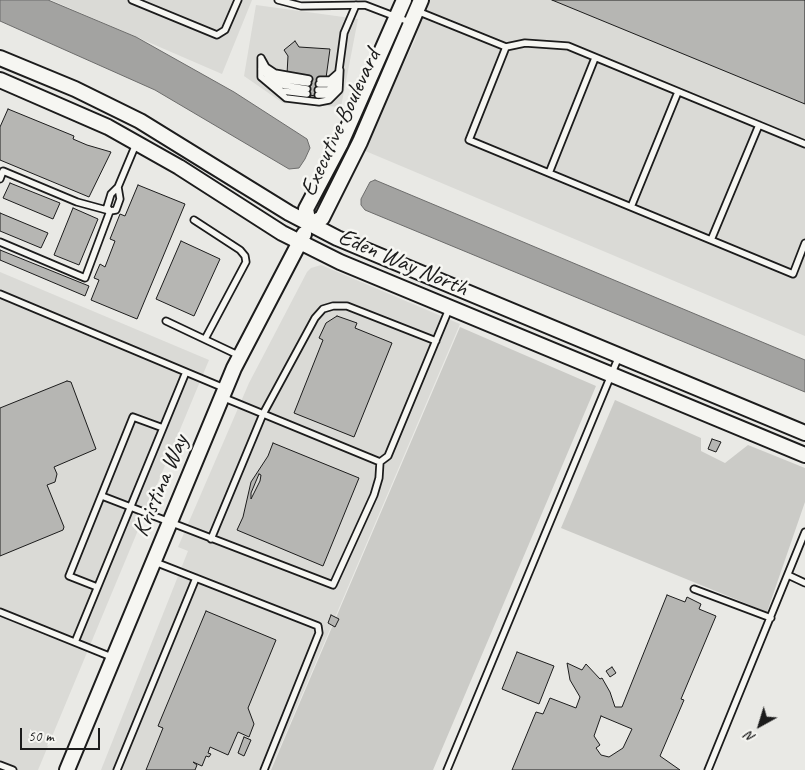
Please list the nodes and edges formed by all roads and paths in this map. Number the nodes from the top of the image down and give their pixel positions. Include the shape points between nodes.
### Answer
1 (132, 0) edge
2 (238, 0) edge
3 (278, 0) edge
4 (404, 0) edge
5 (356, 5) junction
6 (417, 7) edge
7 (398, 16) junction
8 (506, 47) junction
9 (0, 58) edge
10 (596, 58) junction
11 (261, 65) junction
12 (339, 76) junction
13 (1, 82) edge
14 (678, 92) junction
15 (759, 125) junction
16 (137, 142) junction
17 (805, 144) edge
18 (549, 173) junction
19 (0, 179) edge
20 (118, 187) junction
21 (631, 207) junction
22 (110, 211) junction
23 (194, 220) dead end
24 (309, 225) junction
25 (711, 240) junction
26 (0, 242) edge
27 (300, 242) junction
28 (805, 243) edge
29 (0, 294) edge
30 (450, 308) junction
31 (166, 321) dead end
32 (205, 339) junction
33 (436, 341) junction
34 (240, 356) junction
35 (619, 356) junction
36 (186, 372) junction
37 (612, 375) junction
38 (224, 392) junction
39 (263, 414) junction
40 (163, 428) junction
41 (805, 433) edge
42 (805, 455) edge
43 (380, 462) junction
44 (102, 496) junction
45 (130, 507) junction
46 (169, 523) junction
47 (805, 532) edge
48 (211, 539) junction
49 (153, 561) junction
50 (788, 575) junction
51 (196, 578) junction
52 (805, 582) edge
53 (97, 587) junction
54 (694, 589) dead end
55 (0, 612) edge
56 (771, 618) junction
57 (75, 642) junction
58 (114, 658) junction
59 (0, 765) edge
60 (12, 770) edge
61 (67, 770) edge
62 (117, 770) edge
63 (264, 770) edge
64 (447, 770) edge
65 (708, 770) edge

1 - 2 lane via 217,35 225,30
3 - 5 lane via 301,6
4 - 7 street, Executive Boulevard
5 - 7 lane
5 - 12 lane via 344,33
6 - 7 lane
6 - 8 lane
6 - 24 street, Executive Boulevard via 360,142 322,218
7 - 24 street, Executive Boulevard via 341,143 306,209
8 - 10 lane via 525,43 568,46
8 - 18 lane via 469,140
9 - 24 street, Eden Way North via 75,89 140,121
10 - 14 lane
10 - 18 lane
11 - 11 lane via 275,73 308,86 276,84 267,77
11 - 12 lane via 263,80 285,97 319,102 329,100 338,92
12 - 12 lane via 330,80 319,87 332,88
13 - 16 street, Eden Way North
14 - 15 lane
14 - 21 lane
15 - 17 lane
15 - 25 lane
16 - 20 lane
16 - 27 street, Eden Way North
18 - 21 lane
19 - 22 lane via 3,171 77,202
20 - 22 lane via 107,207
20 - 22 lane via 118,204 116,210
21 - 25 lane
22 - 26 lane via 85,278
23 - 32 lane via 240,250 246,262
24 - 27 street, Kristina Way
24 - 35 street, Eden Way North
25 - 28 lane via 793,274
27 - 30 street, Eden Way North
27 - 34 street, Kristina Way
29 - 36 lane
30 - 33 lane
30 - 37 street, Eden Way North
31 - 32 lane
32 - 34 lane
33 - 39 lane via 347,306 323,309
33 - 43 lane via 388,456
34 - 38 street, Kristina Way
35 - 37 lane
35 - 41 street, Eden Way North
36 - 38 lane
36 - 40 lane
37 - 42 street, Eden Way North
37 - 64 lane
38 - 39 lane
38 - 46 street, Kristina Way
39 - 43 lane
39 - 48 lane
40 - 44 lane via 134,417
40 - 45 lane
43 - 48 lane via 374,495 333,586
44 - 45 lane
44 - 53 lane via 69,576
45 - 46 lane
45 - 53 lane
46 - 48 lane
46 - 49 street, Kristina Way
47 - 50 lane
49 - 51 lane
49 - 58 street, Kristina Way
50 - 52 lane
50 - 56 lane
51 - 62 lane
51 - 63 lane via 318,626 319,633
53 - 57 lane
54 - 56 lane
55 - 57 lane
56 - 65 lane
57 - 58 lane
58 - 61 street, Kristina Way
59 - 60 lane

